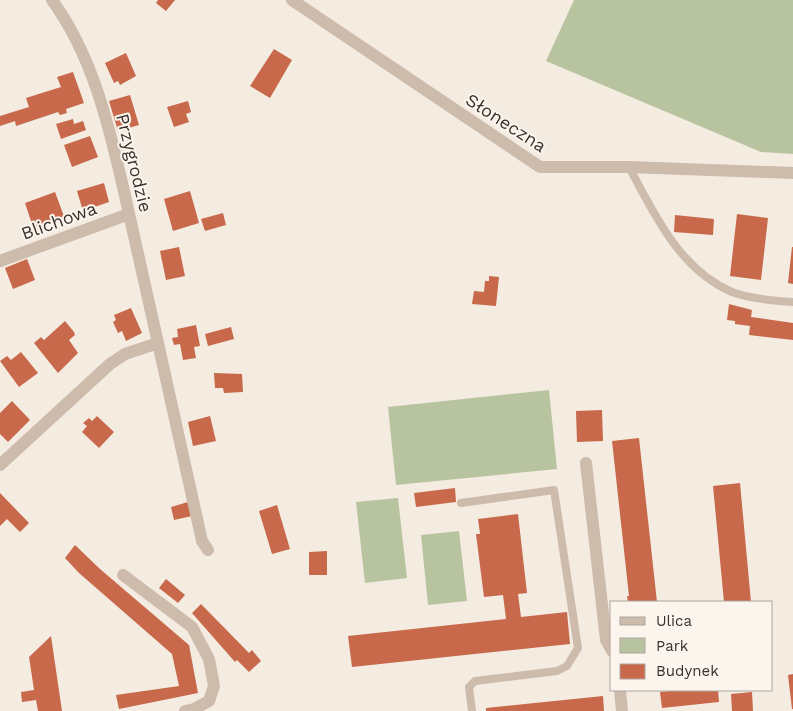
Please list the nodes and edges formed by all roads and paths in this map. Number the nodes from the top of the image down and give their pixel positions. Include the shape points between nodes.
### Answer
1 (52, 0) edge
2 (292, 0) edge
3 (629, 167) junction
4 (793, 173) edge
5 (129, 214) junction
6 (0, 261) edge
7 (793, 302) edge
8 (158, 343) junction
9 (586, 463) dead end
10 (0, 465) edge
11 (462, 503) dead end
12 (208, 550) dead end
13 (123, 575) dead end
14 (610, 647) edge
15 (620, 691) edge
16 (185, 711) edge
17 (472, 711) edge
18 (622, 711) edge

1 - 5 street, Przygrodzie via 74,35 97,90
2 - 3 street, Słoneczna via 540,167
3 - 4 street, Słoneczna
3 - 7 lane via 658,221 699,272 733,292
5 - 6 street, Blichowa
5 - 8 street, Przygrodzie
8 - 10 street via 125,354 110,364
8 - 12 street, Przygrodzie via 202,540
9 - 14 street via 606,640
11 - 17 lane via 554,490 578,648 567,666 556,671 475,681 469,687
13 - 16 street via 192,627 209,660 214,686 209,700
15 - 18 street

